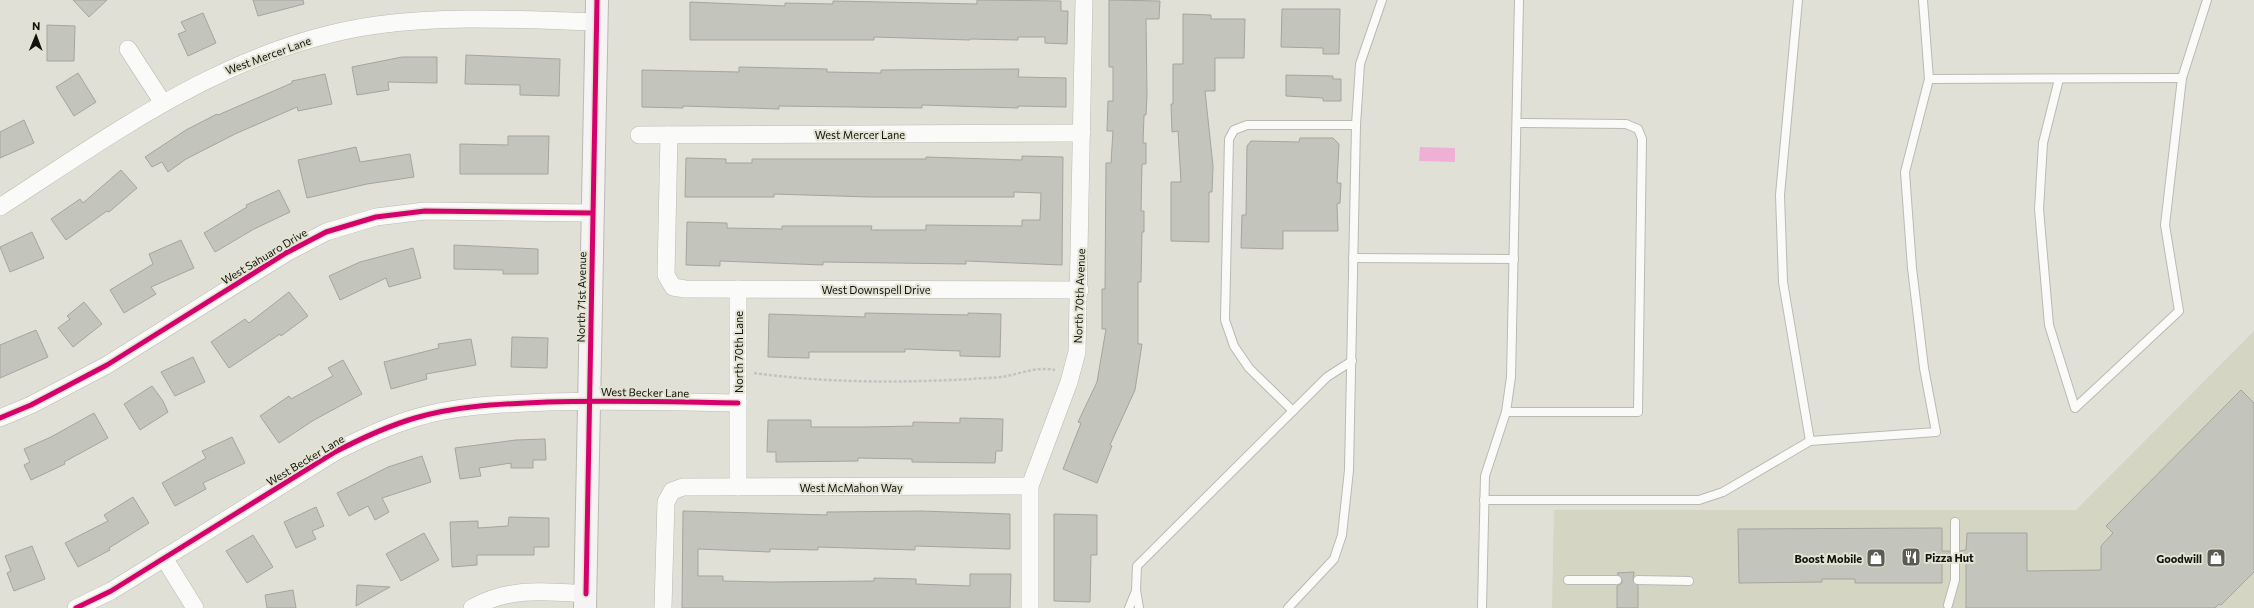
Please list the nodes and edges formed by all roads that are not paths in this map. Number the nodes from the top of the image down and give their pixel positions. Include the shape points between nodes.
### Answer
1 (597, 0) edge
2 (1084, 0) edge
3 (1382, 0) edge
4 (1519, 0) edge
5 (1798, 0) edge
6 (1924, 0) edge
7 (2207, 0) edge
8 (596, 22) junction
9 (128, 49) dead end
10 (2059, 78) junction
11 (2182, 78) junction
12 (1929, 79) junction
13 (164, 103) junction
14 (1517, 123) junction
15 (1356, 126) junction
16 (1082, 133) junction
17 (639, 135) dead end
18 (669, 135) junction
19 (0, 207) edge
20 (592, 213) junction
21 (1353, 258) junction
22 (1514, 258) junction
23 (738, 289) junction
24 (1080, 290) junction
25 (1352, 361) junction
26 (590, 401) junction
27 (738, 403) junction
28 (1293, 411) junction
29 (1506, 412) junction
30 (0, 418) edge
31 (1810, 441) junction
32 (1030, 486) junction
33 (738, 487) junction
34 (1484, 500) junction
35 (1955, 522) dead end
36 (164, 558) junction
37 (1568, 580) dead end
38 (1617, 580) dead end
39 (1638, 580) dead end
40 (1689, 580) dead end
41 (1136, 590) junction
42 (585, 601) edge
43 (1948, 605) dead end
44 (76, 608) edge
45 (195, 608) edge
46 (472, 608) edge
47 (663, 608) edge
48 (1030, 608) edge
49 (1129, 608) edge
50 (1140, 608) edge
51 (1288, 608) edge
52 (1482, 608) edge

1 - 8 street, North 71st Avenue
2 - 16 street, North 70th Avenue
3 - 15 lane via 1360,64
4 - 14 lane
5 - 31 lane via 1780,203 1783,282
6 - 12 lane
7 - 11 lane
8 - 13 street, West Mercer Lane via 431,20 354,28 274,50 215,74
8 - 20 street, North 71st Avenue
9 - 13 street
10 - 11 lane
10 - 11 lane via 2043,143 2040,209 2049,325 2075,408 2180,311 2165,225
10 - 12 lane
12 - 31 lane via 1905,172 1912,268 1924,368 1936,432
13 - 19 street, West Mercer Lane
14 - 22 lane
14 - 29 lane via 1626,124 1638,129 1642,139 1638,412
15 - 21 lane
15 - 28 lane via 1247,125 1234,130 1229,139 1225,320 1234,346 1249,368
16 - 18 street, West Mercer Lane
16 - 24 street, North 70th Avenue
17 - 18 street, West Mercer Lane
18 - 23 street, West Downspell Drive via 666,275 673,287
20 - 26 street, North 71st Avenue
20 - 30 street, West Sahuaro Drive via 425,212 376,217 326,232 107,365 32,405
21 - 22 lane
21 - 25 lane
22 - 29 lane via 1511,377
23 - 24 street, West Downspell Drive
23 - 27 street, North 70th Lane
24 - 32 street, North 70th Avenue via 1078,352
25 - 28 lane via 1327,376
25 - 51 lane via 1349,470 1342,535 1334,559
26 - 27 street, West Becker Lane
26 - 36 street, West Becker Lane via 484,406 410,420 335,452
26 - 42 street, North 71st Avenue
27 - 33 street, North 70th Lane
28 - 41 lane via 1137,566
29 - 34 lane via 1485,476
31 - 34 lane via 1723,492 1699,500
32 - 33 street, West McMahon Way
32 - 48 street, North 70th Avenue
33 - 47 street, West McMahon Way via 683,487 672,491 666,502
34 - 52 lane
35 - 43 lane via 1955,580
36 - 44 street, West Becker Lane via 111,591
36 - 45 street
37 - 38 lane
39 - 40 lane
41 - 49 lane
41 - 50 lane
42 - 46 street via 530,592 506,593

